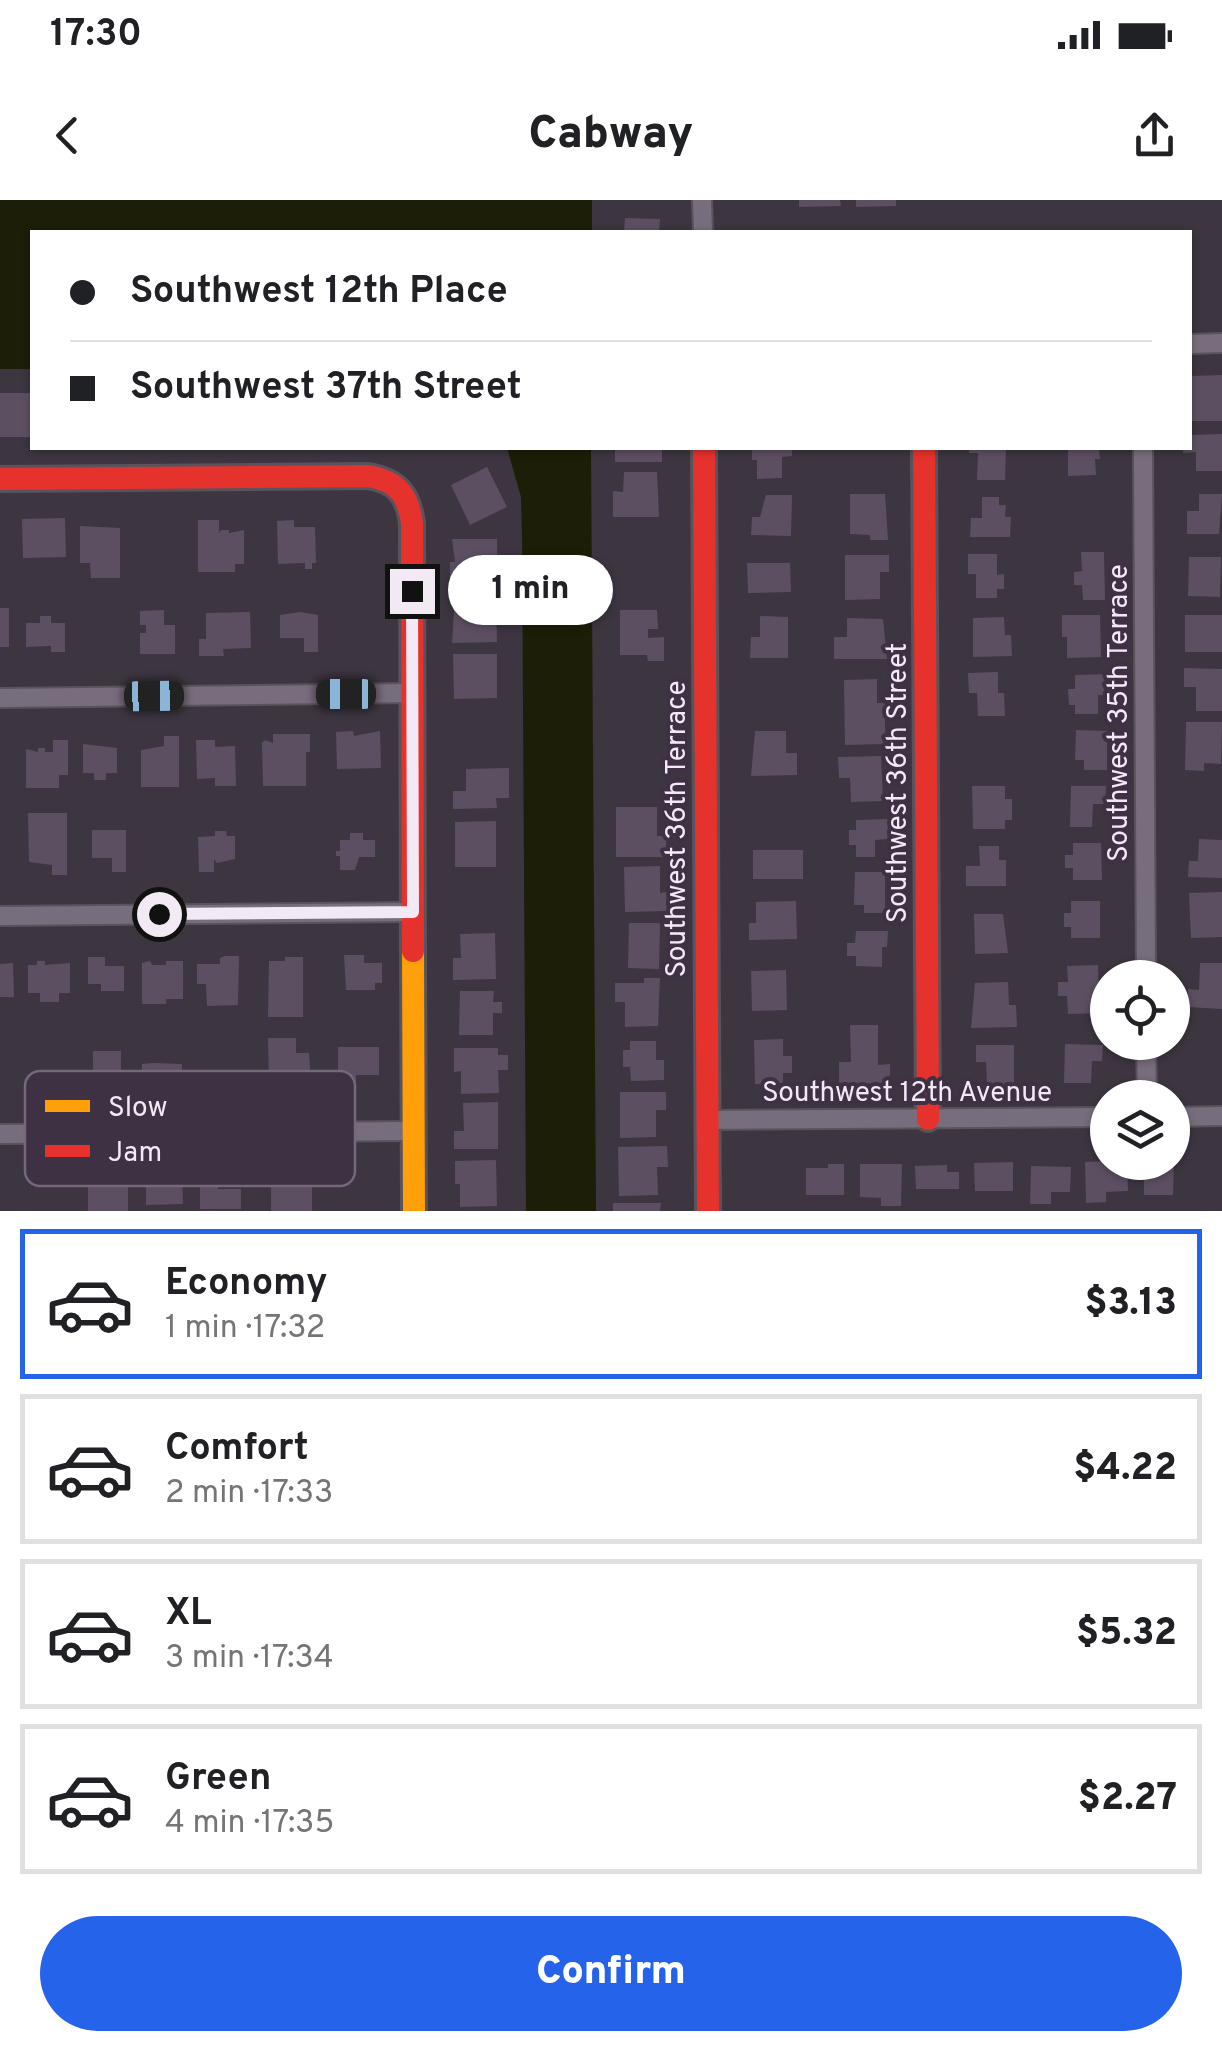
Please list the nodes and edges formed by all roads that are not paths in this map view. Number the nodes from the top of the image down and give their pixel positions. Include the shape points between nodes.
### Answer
1 (702, 200) edge
2 (702, 230) edge
3 (1222, 343) edge
4 (1192, 344) edge
5 (704, 450) edge
6 (924, 450) edge
7 (1143, 450) edge
8 (0, 479) edge
9 (412, 693) junction
10 (0, 698) edge
11 (413, 912) junction
12 (0, 916) edge
13 (1146, 960) edge
14 (1222, 1116) edge
15 (1190, 1117) edge
16 (1090, 1118) edge
17 (928, 1119) junction
18 (706, 1120) junction
19 (355, 1131) edge
20 (414, 1131) junction
21 (0, 1134) edge
22 (25, 1134) edge
23 (414, 1211) edge
24 (708, 1211) edge

1 - 2 street
3 - 4 street
5 - 18 street, Southwest 36th Terrace
6 - 17 street, Southwest 36th Street
7 - 13 street, Southwest 35th Terrace
8 - 9 street via 386,478 402,488 412,523
9 - 10 street
9 - 11 street
11 - 12 street
11 - 20 street
14 - 15 street
16 - 17 street, Southwest 12th Avenue
17 - 18 street, Southwest 12th Avenue
18 - 24 street, Southwest 36th Terrace
19 - 20 street
20 - 23 street
21 - 22 street

